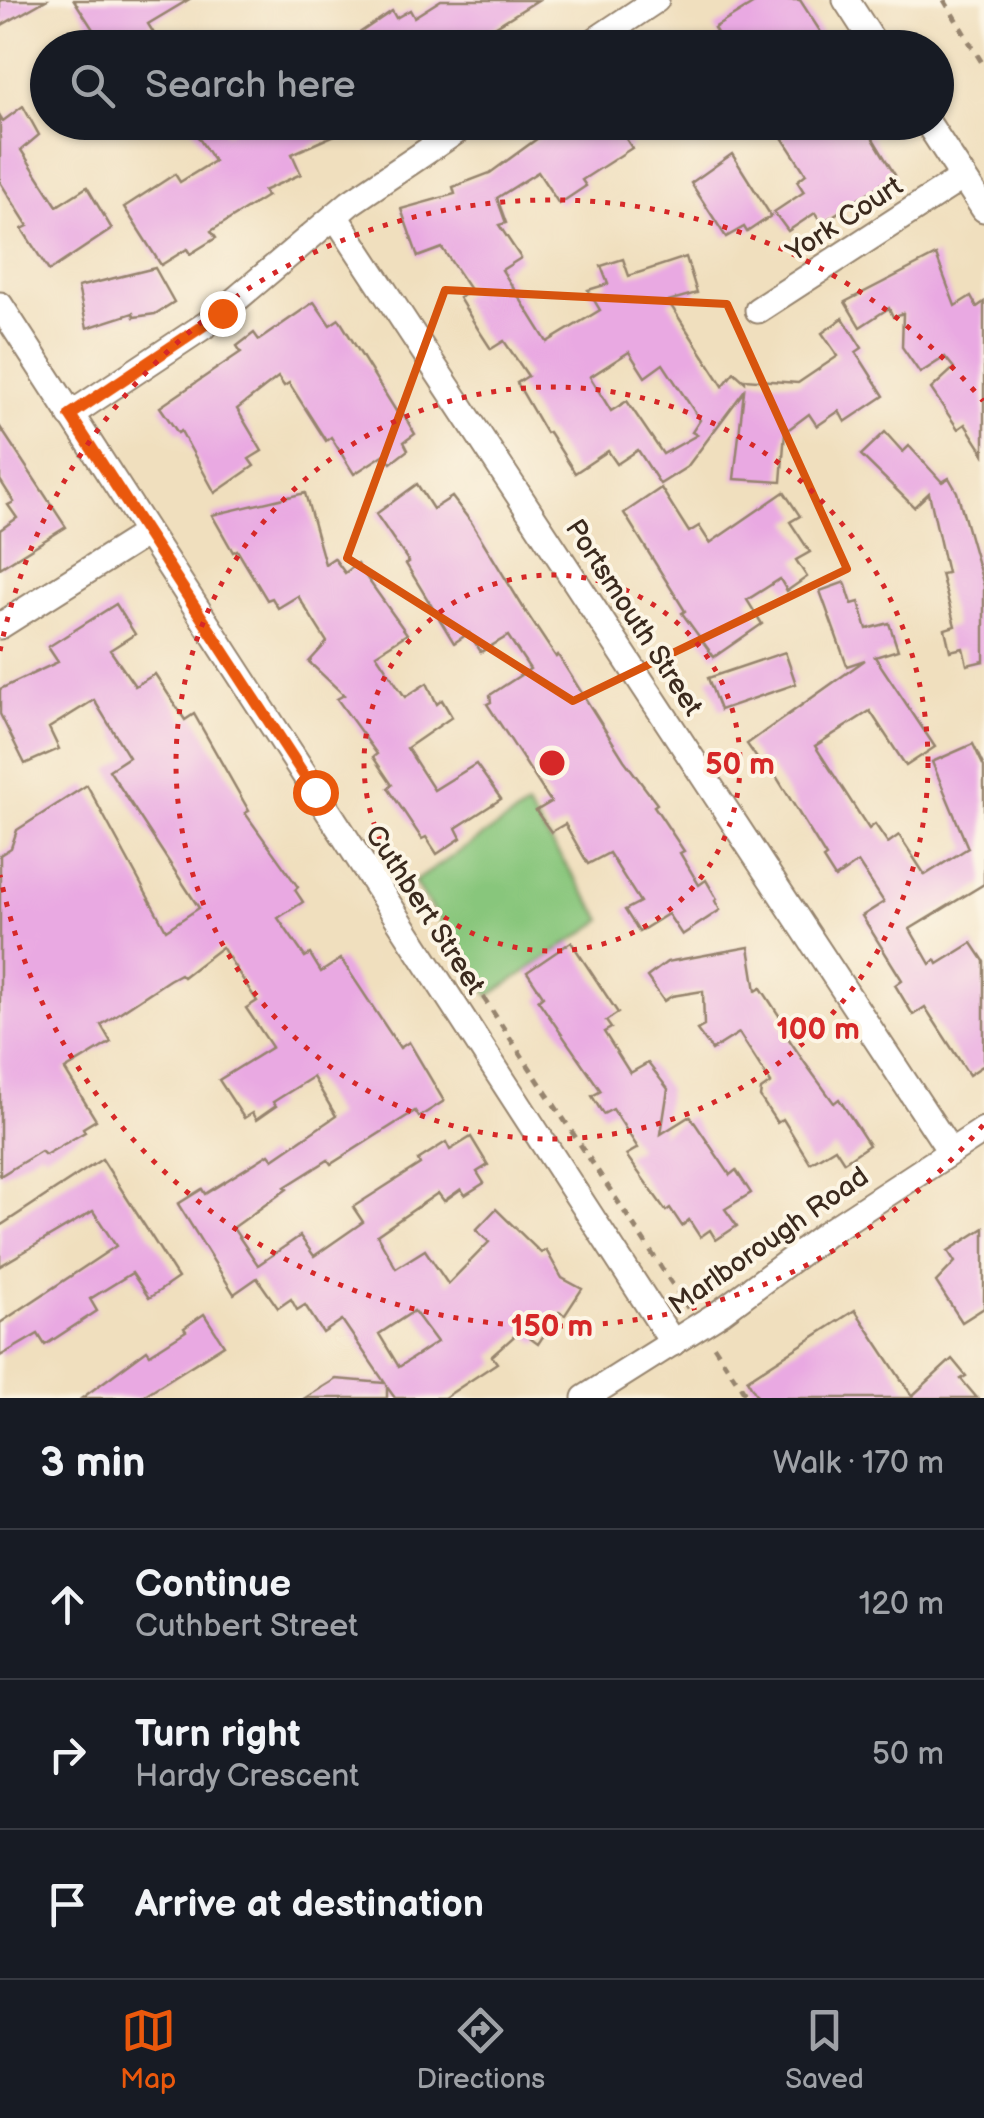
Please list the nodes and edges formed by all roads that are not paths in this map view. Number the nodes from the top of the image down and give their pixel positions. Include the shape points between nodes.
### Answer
1 (656, 0) edge
2 (846, 0) edge
3 (611, 30) edge
4 (865, 30) edge
5 (443, 140) edge
6 (938, 140) edge
7 (963, 177) junction
8 (984, 209) edge
9 (335, 216) junction
10 (0, 305) edge
11 (758, 310) dead end
12 (70, 415) junction
13 (147, 533) junction
14 (0, 626) edge
15 (984, 1130) edge
16 (950, 1151) junction
17 (672, 1343) junction
18 (585, 1398) edge

1 - 3 street
2 - 4 street
5 - 9 street
6 - 7 street
7 - 8 street
7 - 11 street, York Court
9 - 12 street via 207,324
9 - 16 street, Portsmouth Street
10 - 12 street, Cuthbert Street
12 - 13 street, Cuthbert Street
13 - 14 street
13 - 17 street, Cuthbert Street
15 - 16 street, Marlborough Road
16 - 17 street, Marlborough Road
17 - 18 street, Marlborough Road

